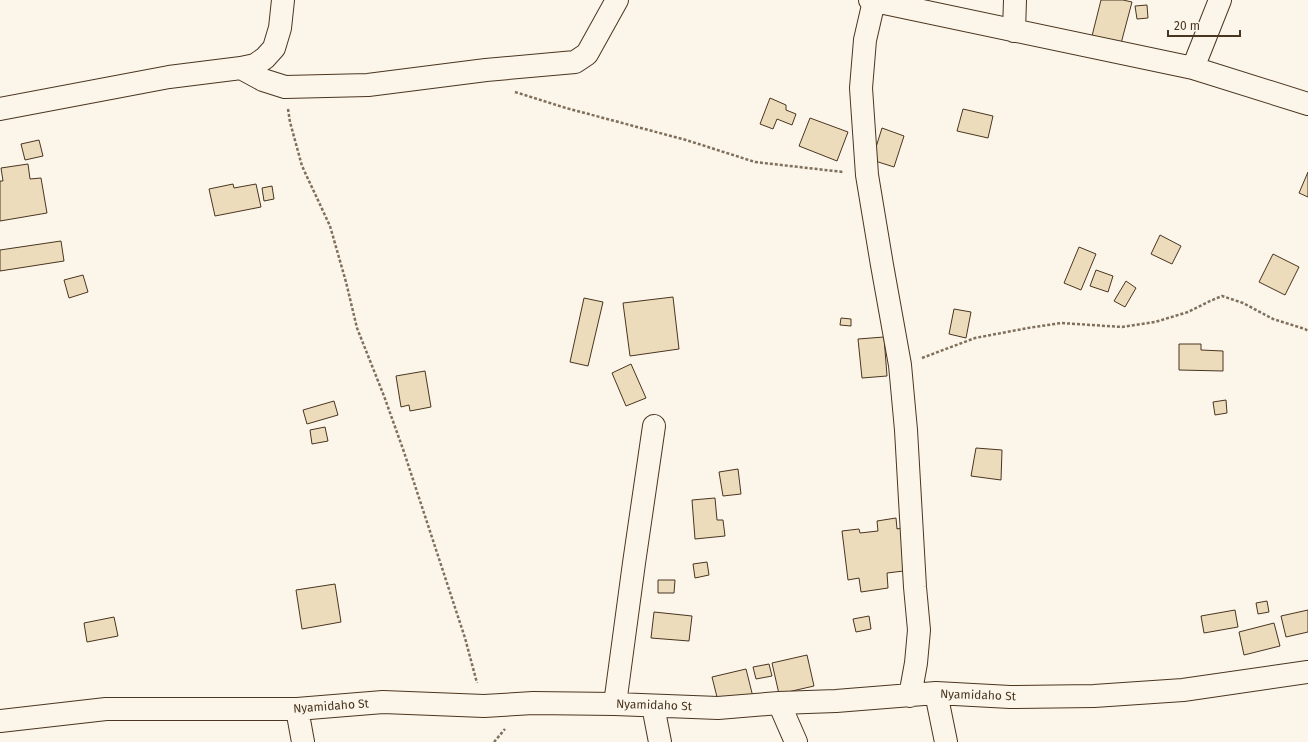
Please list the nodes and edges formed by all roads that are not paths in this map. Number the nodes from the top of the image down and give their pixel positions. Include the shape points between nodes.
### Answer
1 (283, 0) edge
2 (617, 0) edge
3 (872, 0) edge
4 (1015, 0) edge
5 (1220, 0) edge
6 (1014, 31) junction
7 (241, 68) junction
8 (1193, 68) junction
9 (1308, 104) edge
10 (0, 109) edge
11 (654, 426) dead end
12 (1308, 672) edge
13 (936, 693) junction
14 (910, 696) junction
15 (779, 703) junction
16 (615, 704) junction
17 (653, 706) junction
18 (297, 710) junction
19 (0, 721) edge
20 (303, 742) edge
21 (660, 742) edge
22 (796, 742) edge
23 (946, 742) edge

1 - 7 street via 280,28 274,48 265,58
2 - 7 street via 587,54 575,62 368,85 285,87 263,80
3 - 6 street
3 - 14 street via 861,88 867,175 900,365 919,630
4 - 6 street
5 - 8 street
6 - 8 street
7 - 10 street via 169,77
8 - 9 street
11 - 16 street
12 - 13 street, Nyamidaho St via 1183,690 1094,696 1010,697
13 - 14 street, Nyamidaho St
13 - 23 street
14 - 15 street, Nyamidaho St
15 - 17 street, Nyamidaho St via 718,708
15 - 22 street
16 - 17 street, Nyamidaho St
16 - 18 street, Nyamidaho St via 533,703 484,706 383,702
17 - 21 street
18 - 19 street, Nyamidaho St via 106,709
18 - 20 street

